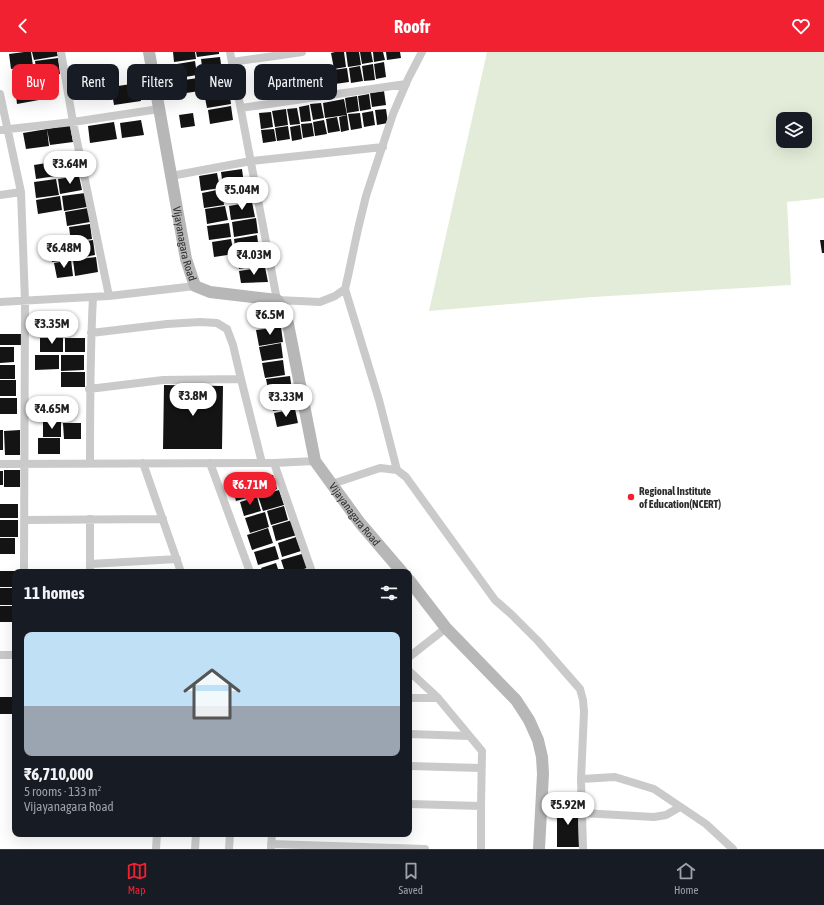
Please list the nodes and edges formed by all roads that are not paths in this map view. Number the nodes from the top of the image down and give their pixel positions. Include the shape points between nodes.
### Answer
1 (61, 52) edge
2 (149, 52) edge
3 (230, 52) edge
4 (302, 52) edge
5 (422, 52) edge
6 (232, 62) junction
7 (406, 84) junction
8 (0, 94) edge
9 (240, 108) junction
10 (159, 109) junction
11 (73, 122) junction
12 (4, 130) edge
13 (383, 147) junction
14 (250, 161) junction
15 (171, 176) junction
16 (21, 192) junction
17 (0, 195) edge
18 (195, 286) junction
19 (345, 289) junction
20 (109, 296) junction
21 (93, 297) junction
22 (277, 300) junction
23 (25, 301) junction
24 (0, 302) edge
25 (91, 333) junction
26 (241, 380) junction
27 (89, 390) junction
28 (315, 461) junction
29 (90, 463) junction
30 (143, 463) junction
31 (210, 463) junction
32 (262, 463) junction
33 (274, 463) junction
34 (0, 464) edge
35 (24, 464) junction
36 (397, 470) junction
37 (332, 484) junction
38 (90, 519) junction
39 (163, 519) junction
40 (25, 520) junction
41 (177, 559) junction
42 (90, 568) edge
43 (24, 569) edge
44 (180, 569) edge
45 (249, 569) edge
46 (311, 569) edge
47 (399, 569) edge
48 (412, 584) edge
49 (446, 628) junction
50 (0, 655) edge
51 (12, 655) edge
52 (412, 655) edge
53 (412, 674) edge
54 (412, 698) edge
55 (438, 698) junction
56 (412, 734) edge
57 (468, 736) junction
58 (412, 766) edge
59 (481, 768) junction
60 (581, 778) junction
61 (412, 804) edge
62 (481, 806) junction
63 (680, 807) junction
64 (582, 813) junction
65 (157, 837) edge
66 (196, 837) edge
67 (230, 837) edge
68 (272, 837) edge
69 (271, 847) edge
70 (156, 849) edge
71 (196, 849) edge
72 (229, 849) edge
73 (425, 849) edge
74 (481, 849) edge
75 (539, 849) edge
76 (583, 849) edge
77 (733, 849) edge

1 - 11 street
2 - 10 street, Vijayanagara Road
3 - 6 street
4 - 6 street
5 - 7 street
6 - 9 street
7 - 9 street
7 - 13 street
8 - 12 street
9 - 14 street
10 - 11 street
10 - 15 street, Vijayanagara Road
11 - 12 street
11 - 20 street
12 - 16 street
13 - 14 street
13 - 19 street via 366,196
14 - 15 street
14 - 22 street
15 - 18 street, Vijayanagara Road via 186,259
16 - 17 street
16 - 23 street
18 - 20 street
18 - 22 street, Vijayanagara Road via 210,292
19 - 22 street via 320,302
19 - 36 street via 379,400
20 - 21 street
21 - 23 street
21 - 25 street
22 - 28 street, Vijayanagara Road via 288,324
23 - 24 street
23 - 35 street
25 - 26 street via 167,324 217,323 227,329
25 - 27 street
26 - 27 street via 163,380
26 - 32 street
27 - 29 street
28 - 33 street
28 - 37 street, Vijayanagara Road
29 - 30 street
29 - 35 street
30 - 31 street
30 - 39 street
31 - 32 street
31 - 45 street
32 - 33 street
33 - 46 street
34 - 35 street
35 - 40 street
36 - 37 street via 380,468
36 - 60 street via 406,477 494,600 538,641 580,689 584,712
37 - 47 street, Vijayanagara Road via 360,523
38 - 39 street
38 - 40 street
38 - 42 street
39 - 41 street
40 - 43 street
41 - 42 street
41 - 44 street
48 - 49 street
49 - 52 street
49 - 75 street via 516,700 538,740 543,774
50 - 51 street
53 - 55 street
54 - 55 street
55 - 57 street
56 - 57 street
57 - 59 street via 482,751
58 - 59 street
59 - 62 street
60 - 63 street via 615,777 654,789
60 - 64 street
61 - 62 street
62 - 74 street
63 - 64 street via 666,815 654,817
63 - 77 street via 706,824
64 - 76 street
65 - 70 street
66 - 71 street
67 - 72 street
68 - 69 street
69 - 73 street

